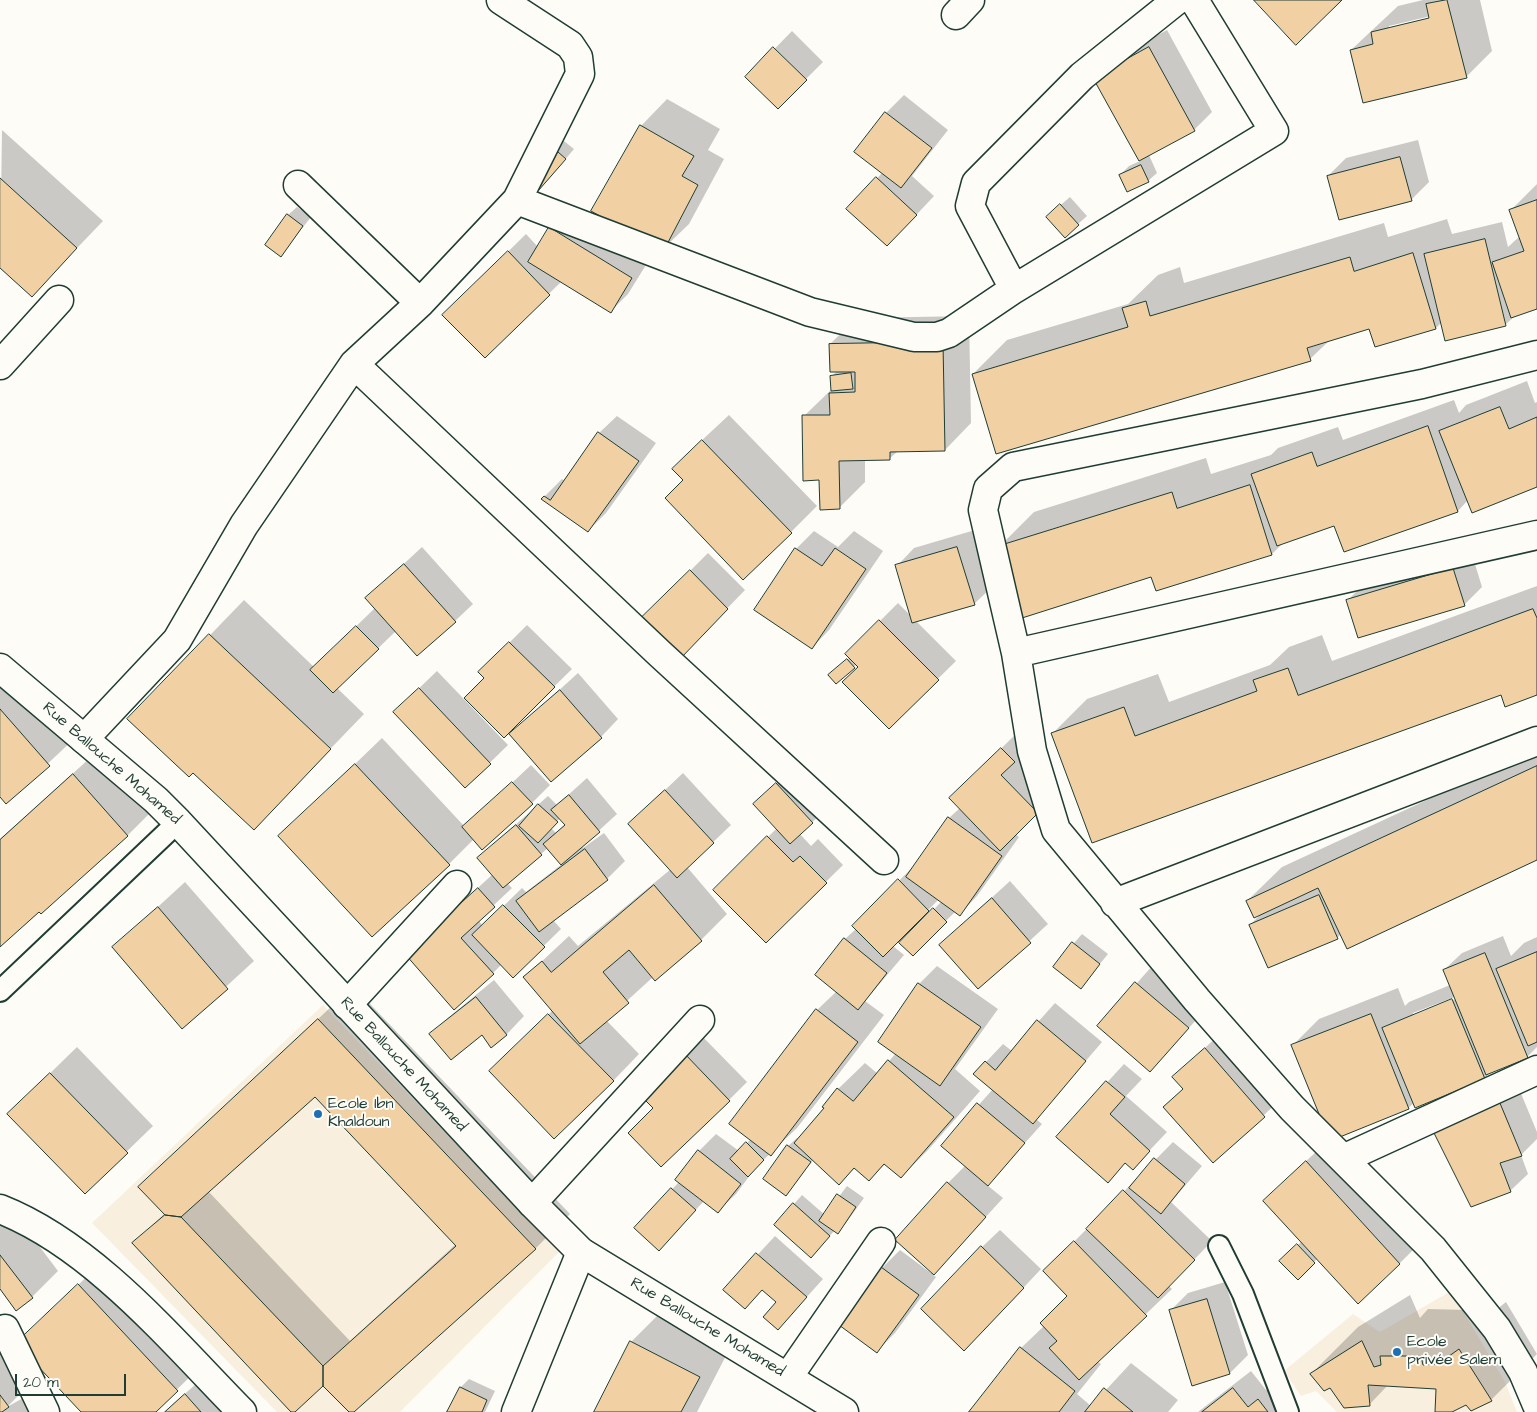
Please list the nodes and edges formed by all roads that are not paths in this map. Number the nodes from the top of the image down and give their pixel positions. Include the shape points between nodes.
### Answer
1 (501, 0) edge
2 (1177, 0) edge
3 (1194, 0) edge
4 (298, 185) dead end
5 (517, 200) junction
6 (1014, 290) junction
7 (59, 300) dead end
8 (420, 303) junction
9 (1537, 355) edge
10 (354, 364) junction
11 (0, 365) edge
12 (1537, 535) edge
13 (1016, 653) junction
14 (0, 668) edge
15 (84, 739) junction
16 (1537, 741) edge
17 (178, 822) junction
18 (884, 860) dead end
19 (458, 885) dead end
20 (1115, 903) junction
21 (0, 990) edge
22 (347, 1005) junction
23 (700, 1020) dead end
24 (1537, 1070) edge
25 (1343, 1159) junction
26 (532, 1203) junction
27 (0, 1209) edge
28 (881, 1242) dead end
29 (1219, 1246) dead end
30 (581, 1252) junction
31 (5, 1329) dead end
32 (788, 1377) junction
33 (1537, 1405) edge
34 (45, 1412) edge
35 (242, 1412) edge
36 (516, 1412) edge
37 (844, 1412) edge
38 (1288, 1412) edge

1 - 5 street via 570,45 578,57 580,74
2 - 6 street via 1082,76 976,183 970,206
3 - 6 street via 1274,131
4 - 8 street
5 - 6 street via 810,312 914,337 949,333
5 - 8 street
7 - 11 street
8 - 10 street
9 - 13 street via 1422,384 1013,467 988,489 984,510
10 - 15 street via 244,525 177,640
10 - 18 street via 659,653
12 - 13 street
13 - 20 street via 1032,751 1056,830
14 - 15 street, Rue Ballouche Mohamed
15 - 17 street, Rue Ballouche Mohamed
16 - 20 street
17 - 21 lane
17 - 22 street, Rue Ballouche Mohamed
19 - 22 street
20 - 25 street via 1279,1093
22 - 26 street, Rue Ballouche Mohamed
23 - 26 street
24 - 25 street
25 - 33 street via 1433,1249 1496,1329 1524,1372
26 - 30 street, Rue Ballouche Mohamed
27 - 35 street via 26,1219 103,1273
28 - 32 street
29 - 38 lane via 1243,1294
30 - 32 street, Rue Ballouche Mohamed
30 - 36 street
31 - 34 street
32 - 37 street, Rue Ballouche Mohamed

